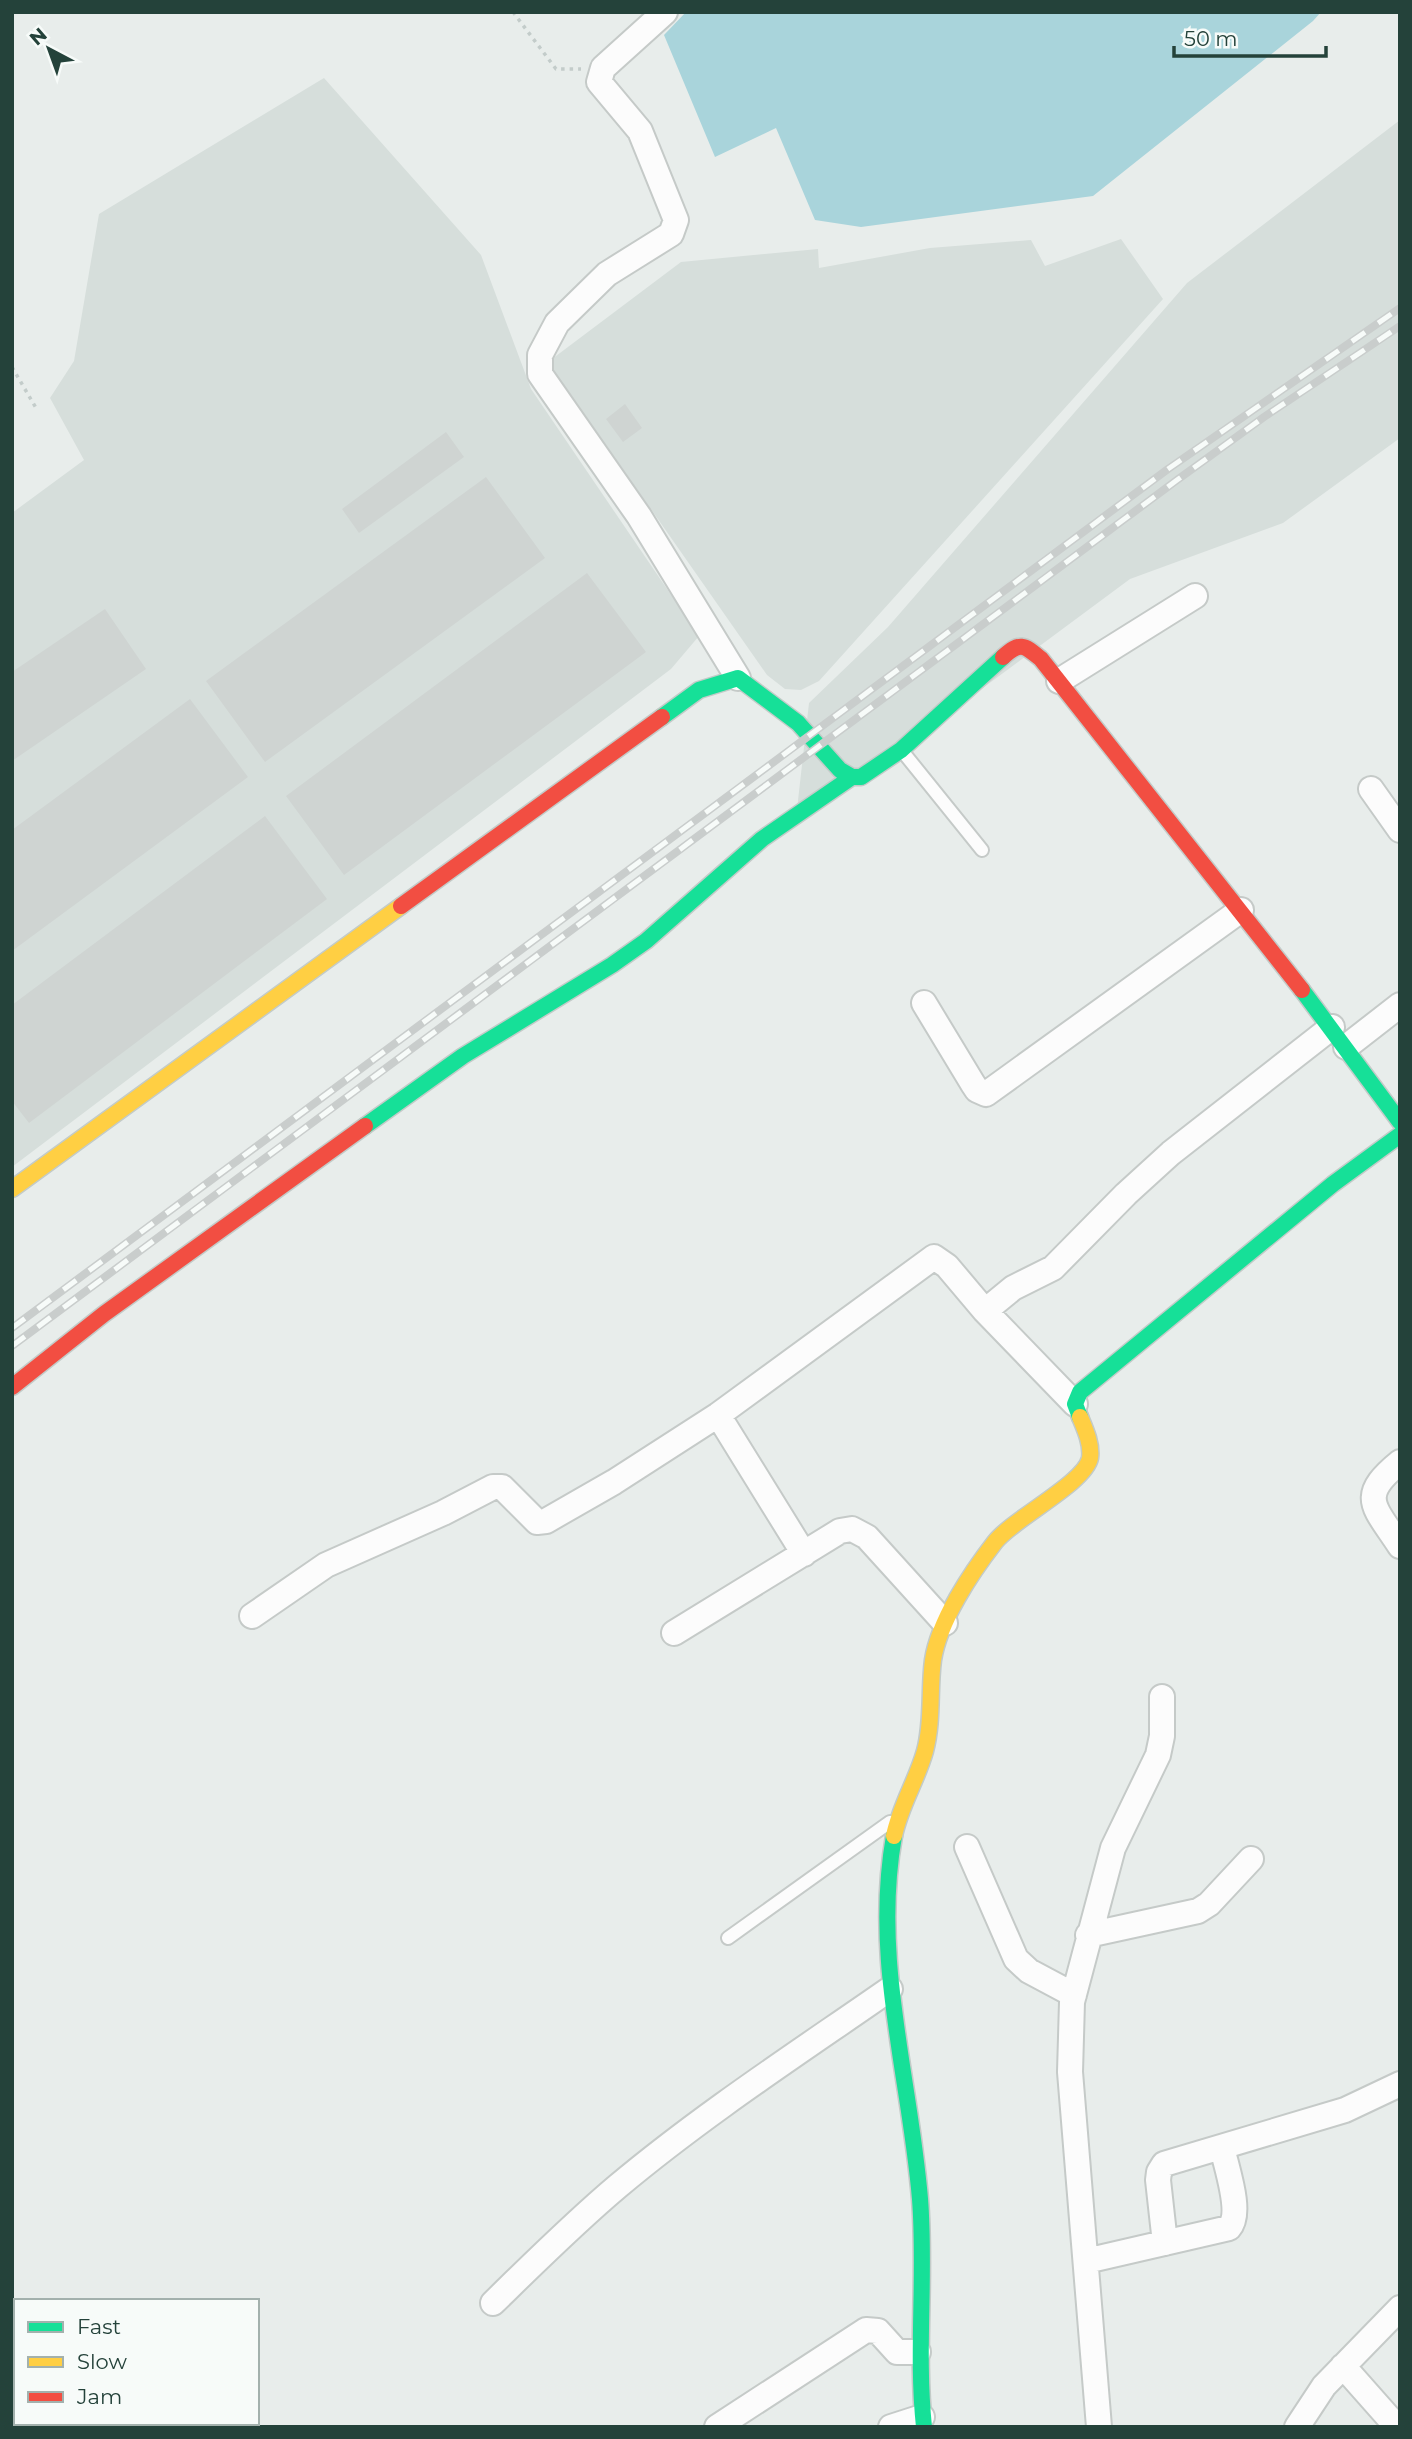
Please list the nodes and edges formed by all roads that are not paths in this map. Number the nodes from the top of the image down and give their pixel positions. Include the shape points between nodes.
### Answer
1 (665, 12) edge
2 (1195, 596) dead end
3 (738, 678) junction
4 (1059, 681) junction
5 (901, 750) junction
6 (852, 776) junction
7 (1371, 789) dead end
8 (1400, 830) edge
9 (982, 850) dead end
10 (1241, 910) junction
11 (924, 1003) dead end
12 (1400, 1005) edge
13 (1332, 1027) junction
14 (1346, 1047) junction
15 (1400, 1122) edge
16 (1400, 1135) edge
17 (12, 1189) edge
18 (985, 1311) junction
19 (12, 1387) edge
20 (1075, 1404) junction
21 (718, 1415) junction
22 (1400, 1462) edge
23 (1400, 1546) edge
24 (804, 1554) junction
25 (252, 1616) dead end
26 (945, 1623) junction
27 (674, 1633) dead end
28 (1162, 1698) dead end
29 (899, 1815) junction
30 (967, 1847) dead end
31 (1251, 1859) dead end
32 (1088, 1935) junction
33 (728, 1938) dead end
34 (890, 1989) junction
35 (1074, 1995) junction
36 (1400, 2084) edge
37 (1222, 2147) junction
38 (1165, 2244) junction
39 (1086, 2261) junction
40 (493, 2303) dead end
41 (1400, 2308) edge
42 (918, 2352) junction
43 (1343, 2366) junction
44 (923, 2422) edge
45 (717, 2427) edge
46 (891, 2427) edge
47 (1099, 2427) edge
48 (1297, 2427) edge
49 (1397, 2427) edge

1 - 3 street via 603,68 599,82 640,131 676,220 671,234 607,274 557,323 540,355 540,374 639,516
2 - 4 street
3 - 6 street via 799,723 840,770
3 - 17 street via 716,682 685,700
4 - 5 street via 1033,650 1018,646
4 - 10 street
5 - 6 street via 873,771
5 - 9 lane
6 - 19 street via 762,839 646,941 406,1096 103,1314
7 - 8 street
10 - 11 street via 985,1094 977,1090
10 - 13 street
12 - 14 street
13 - 14 street
13 - 18 street via 1150,1171 1053,1268 1013,1288
14 - 15 street
16 - 20 street via 1333,1184 1086,1386
18 - 20 street
18 - 21 street via 934,1257
20 - 26 street via 1090,1448 1088,1462 1076,1477 1003,1533
21 - 24 street
21 - 25 street via 541,1523 502,1488 493,1487 326,1565
22 - 23 street via 1383,1476 1373,1493 1380,1515
24 - 26 street via 840,1531 858,1531
24 - 27 street
26 - 29 street via 933,1661 927,1746
28 - 32 street via 1158,1755 1116,1841
29 - 33 lane
29 - 34 street via 887,1927
30 - 35 street via 1016,1959
31 - 32 street via 1198,1911
32 - 35 street
34 - 40 street via 680,2137 617,2187
34 - 42 street via 920,2203
35 - 39 street via 1070,2072
36 - 37 street via 1345,2110
37 - 38 street via 1161,2168 1158,2180
37 - 38 street via 1235,2206 1232,2224
38 - 39 street
39 - 47 street
41 - 43 street
42 - 44 street
42 - 45 street via 897,2352 878,2331 866,2330
43 - 48 street
43 - 49 street
44 - 46 street

